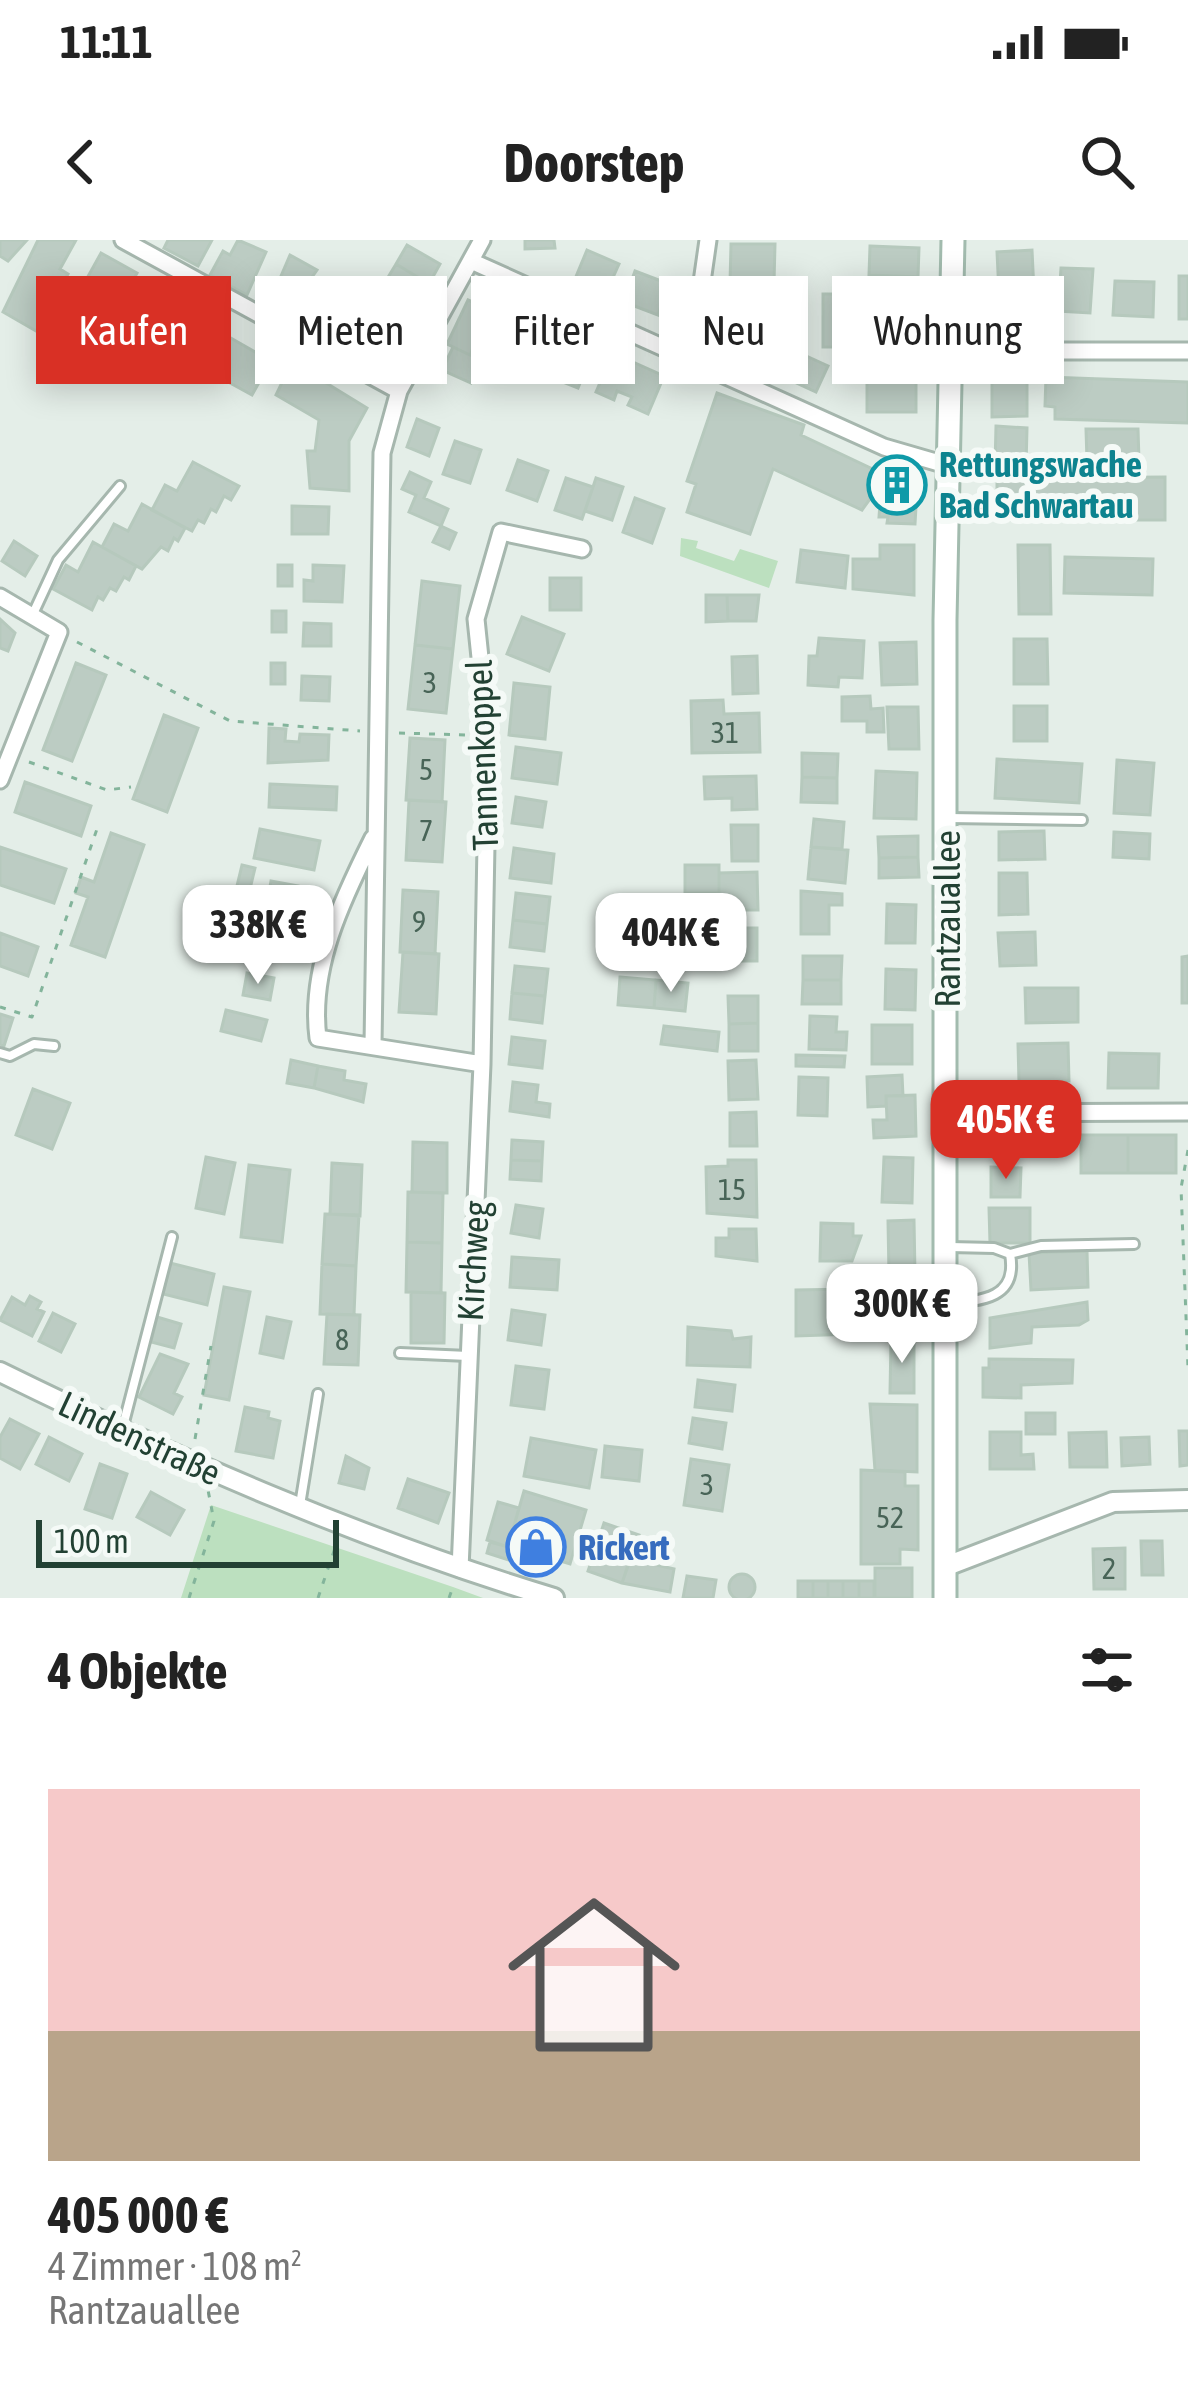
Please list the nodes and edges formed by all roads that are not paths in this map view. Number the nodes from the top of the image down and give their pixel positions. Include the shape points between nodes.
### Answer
1 (124, 240) edge
2 (482, 240) edge
3 (707, 240) edge
4 (952, 240) edge
5 (471, 261) junction
6 (702, 276) edge
7 (951, 276) edge
8 (659, 347) edge
9 (1064, 351) edge
10 (1188, 351) edge
11 (742, 384) edge
12 (949, 384) edge
13 (399, 392) junction
14 (946, 465) junction
15 (120, 486) dead end
16 (582, 549) dead end
17 (0, 597) edge
18 (32, 616) junction
19 (0, 780) edge
20 (946, 818) junction
21 (1082, 820) dead end
22 (373, 838) junction
23 (373, 1045) junction
24 (54, 1046) dead end
25 (0, 1053) edge
26 (482, 1064) junction
27 (1188, 1112) edge
28 (946, 1113) junction
29 (172, 1238) dead end
30 (1134, 1244) dead end
31 (946, 1247) junction
32 (1010, 1254) junction
33 (946, 1304) junction
34 (400, 1353) dead end
35 (469, 1356) junction
36 (0, 1372) edge
37 (317, 1394) dead end
38 (122, 1432) junction
39 (1188, 1500) edge
40 (300, 1507) junction
41 (944, 1567) junction
42 (460, 1569) junction
43 (554, 1598) edge
44 (945, 1598) edge

1 - 13 street
2 - 5 street
3 - 6 street
4 - 7 main road, Rantzauallee
5 - 8 street
5 - 13 street
9 - 10 street
11 - 14 street via 884,447
12 - 14 main road, Rantzauallee
13 - 22 street via 382,453
14 - 20 main road, Rantzauallee
15 - 18 lane via 58,560
16 - 26 street, Tannenkoppel via 501,532 476,620 488,735
17 - 18 street
18 - 19 street via 59,632
20 - 21 lane
20 - 28 main road, Rantzauallee
22 - 23 street
22 - 23 street via 340,903 313,1003 318,1038
23 - 26 street
24 - 25 lane
26 - 35 street, Kirchweg
27 - 28 street
28 - 31 main road, Rantzauallee
29 - 38 lane
30 - 32 lane
31 - 32 lane
31 - 33 main road, Rantzauallee
32 - 33 lane via 1010,1284 1000,1293
33 - 41 main road, Rantzauallee
34 - 35 lane
35 - 42 street, Kirchweg
36 - 38 street, Lindenstraße
37 - 40 lane
38 - 40 street, Lindenstraße
39 - 41 street via 1113,1502
40 - 42 street, Lindenstraße
41 - 44 main road, Rantzauallee
42 - 43 street, Lindenstraße

